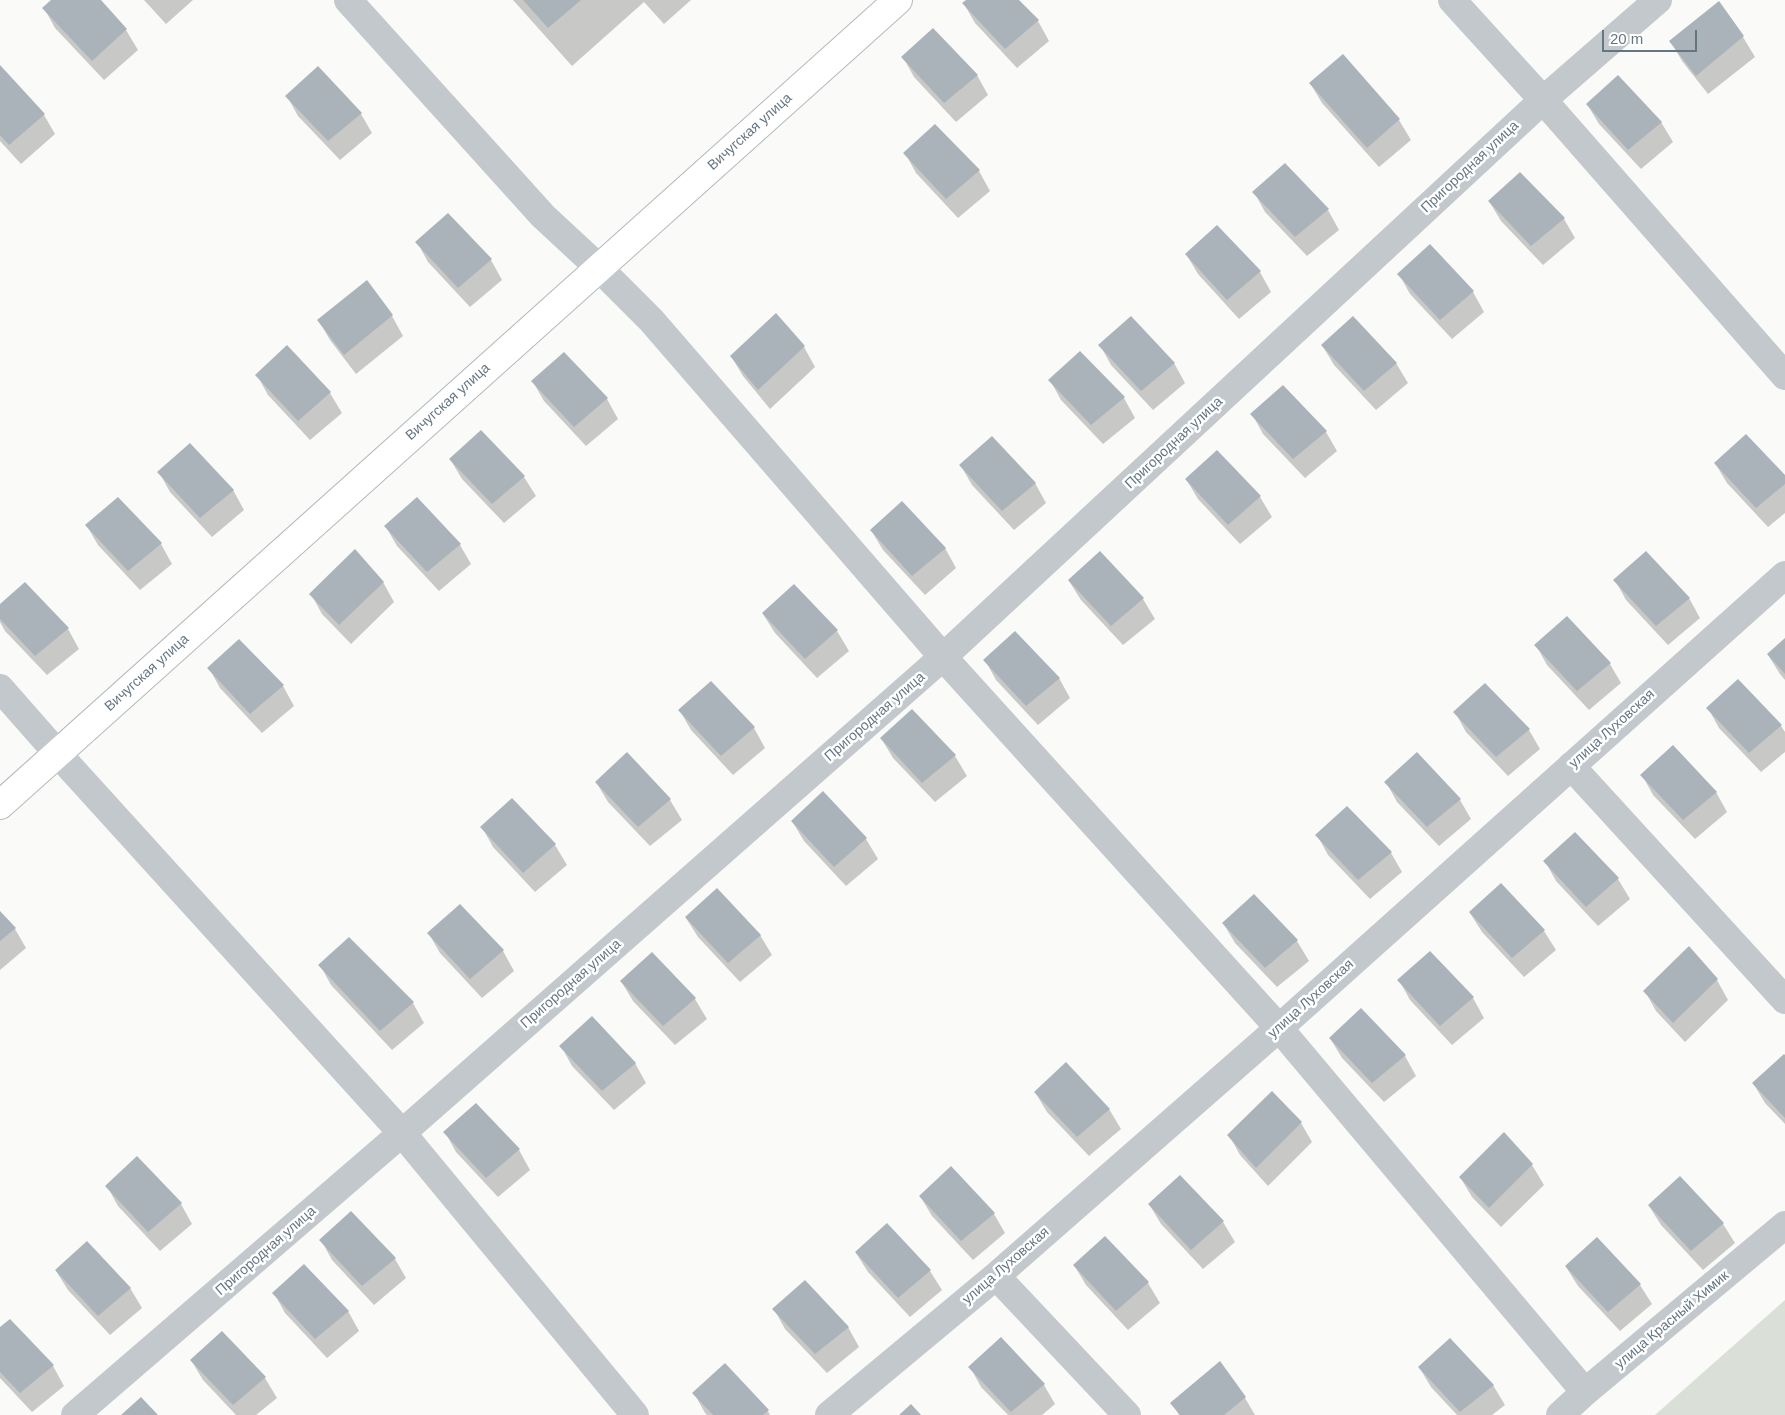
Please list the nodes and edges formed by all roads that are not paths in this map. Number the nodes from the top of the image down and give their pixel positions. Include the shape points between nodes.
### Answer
1 (348, 0) edge
2 (898, 0) edge
3 (1452, 0) edge
4 (1658, 0) edge
5 (1542, 100) junction
6 (598, 267) junction
7 (1785, 376) edge
8 (1785, 575) edge
9 (943, 657) junction
10 (0, 688) edge
11 (58, 754) junction
12 (1571, 766) junction
13 (0, 806) edge
14 (1785, 1000) edge
15 (1279, 1028) junction
16 (402, 1133) junction
17 (1785, 1225) edge
18 (996, 1276) junction
19 (1585, 1392) junction
20 (75, 1415) edge
21 (635, 1415) edge
22 (829, 1415) edge
23 (1127, 1415) edge
24 (1560, 1415) edge

1 - 6 street via 543,216
2 - 6 main road, Вичугская улица
3 - 5 street
4 - 5 street, Пригородная улица
5 - 7 street
5 - 9 street, Пригородная улица
6 - 9 street via 650,320
6 - 11 main road, Вичугская улица
8 - 12 street, улица Луховская
9 - 15 street
9 - 16 street, Пригородная улица
10 - 11 street
11 - 13 main road, Вичугская улица
11 - 16 street
12 - 14 street
12 - 15 street, улица Луховская
15 - 18 street, улица Луховская
15 - 19 street
16 - 20 street, Пригородная улица
16 - 21 street
17 - 19 street, улица Красный Химик
18 - 22 street, улица Луховская
18 - 23 street
19 - 24 street, улица Красный Химик

